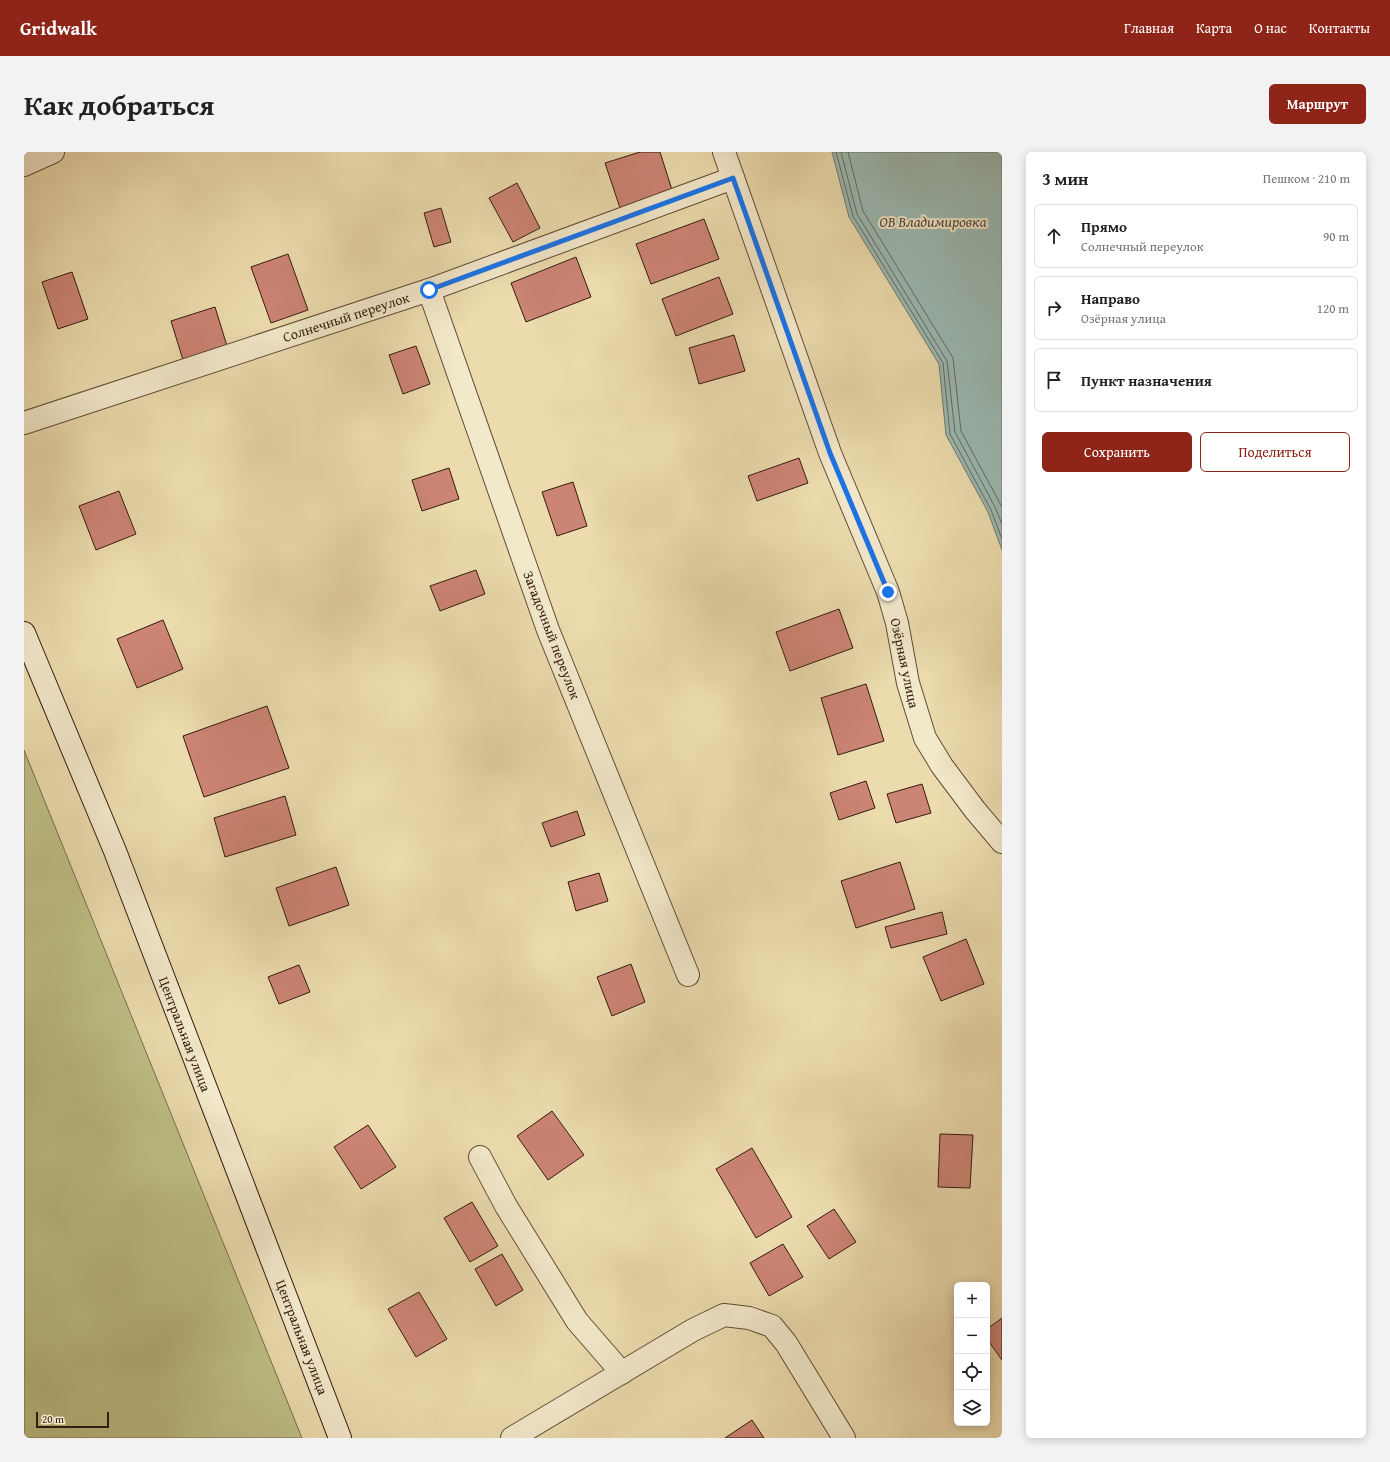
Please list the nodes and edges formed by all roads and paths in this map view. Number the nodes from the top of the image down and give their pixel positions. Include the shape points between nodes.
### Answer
1 (53, 152) edge
2 (724, 152) edge
3 (24, 165) edge
4 (733, 178) junction
5 (429, 290) junction
6 (24, 423) edge
7 (24, 633) edge
8 (1002, 842) edge
9 (688, 975) dead end
10 (480, 1156) dead end
11 (622, 1372) junction
12 (340, 1438) edge
13 (512, 1438) edge
14 (844, 1438) edge

1 - 3 street
2 - 4 street, Озёрная улица
4 - 5 street, Солнечный переулок
4 - 8 street, Озёрная улица via 830,453 888,592 898,623 908,683 925,738 961,792
5 - 6 street, Солнечный переулок
5 - 9 street, Загадочный переулок via 548,630
7 - 12 street, Центральная улица via 114,851
10 - 11 street via 506,1206 577,1321
11 - 13 street
11 - 14 street via 693,1330 724,1315 749,1318 772,1326 786,1343

